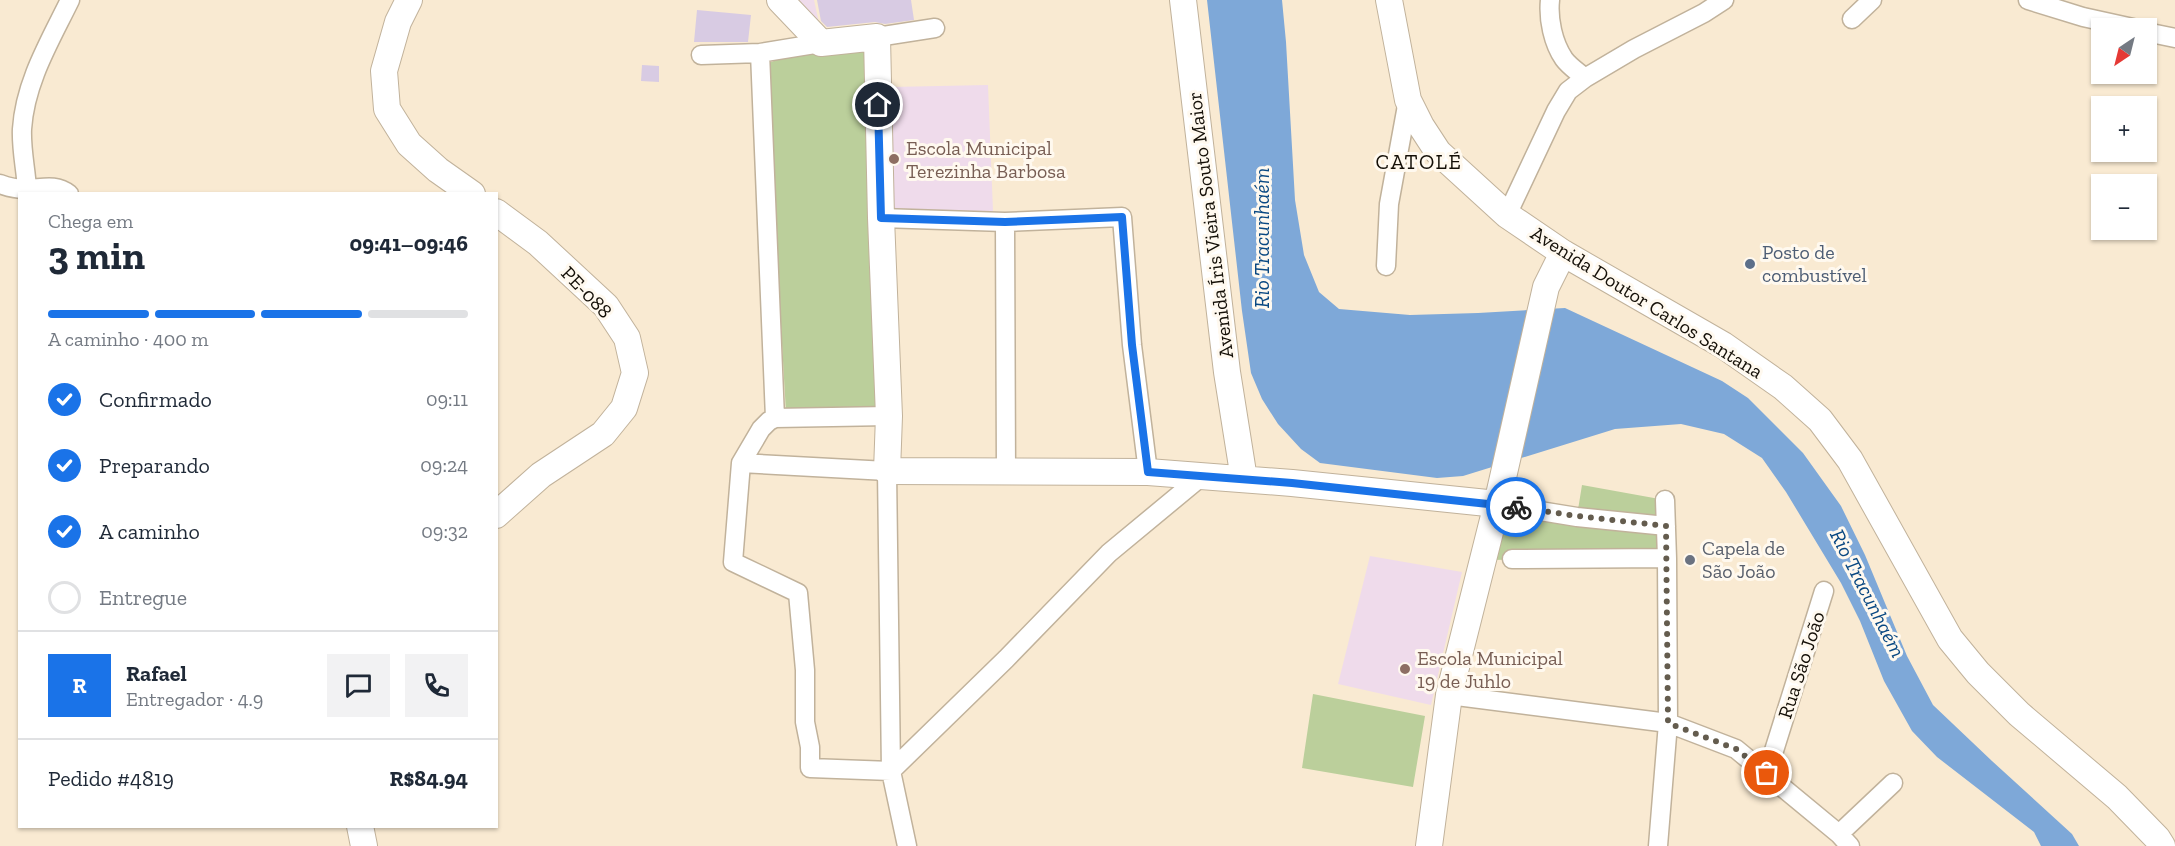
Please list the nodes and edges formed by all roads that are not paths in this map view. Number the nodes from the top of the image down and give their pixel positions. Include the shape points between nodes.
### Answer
1 (70, 0) edge
2 (408, 0) edge
3 (780, 0) edge
4 (1183, 0) edge
5 (1550, 0) edge
6 (1724, 0) edge
7 (1872, 0) edge
8 (2028, 0) edge
9 (1390, 4) edge
10 (1852, 19) dead end
11 (2091, 19) edge
12 (935, 28) dead end
13 (877, 36) junction
14 (821, 43) junction
15 (760, 53) junction
16 (701, 55) dead end
17 (1585, 78) junction
18 (1408, 100) junction
19 (0, 184) edge
20 (27, 189) junction
21 (67, 192) edge
22 (469, 192) edge
23 (498, 213) edge
24 (1507, 215) junction
25 (881, 218) junction
26 (1005, 222) junction
27 (1563, 253) junction
28 (1386, 266) dead end
29 (889, 416) junction
30 (775, 418) junction
31 (741, 463) junction
32 (887, 471) junction
33 (1006, 472) junction
34 (1148, 472) junction
35 (1202, 476) junction
36 (1244, 479) junction
37 (1499, 496) junction
38 (1665, 500) dead end
39 (498, 513) edge
40 (1666, 526) junction
41 (1667, 558) junction
42 (1512, 559) dead end
43 (1824, 591) dead end
44 (1449, 695) junction
45 (1668, 723) junction
46 (891, 771) junction
47 (1767, 773) junction
48 (1893, 783) dead end
49 (360, 828) edge
50 (1845, 840) edge
51 (1433, 845) edge
52 (364, 846) edge
53 (908, 846) edge
54 (1658, 846) edge
55 (2162, 846) edge

1 - 20 street via 26,97 22,130
2 - 22 street via 384,71 387,109 409,144
3 - 14 street
4 - 36 street, Avenida Íris Vieira Souto Maior
5 - 17 street via 1556,44 1564,59
6 - 17 street
7 - 10 street
8 - 11 street
9 - 18 street, Avenida Doutor Carlos Santana
12 - 13 street
13 - 14 street
13 - 25 street
14 - 15 street
15 - 16 street
15 - 30 street
17 - 24 street via 1562,101
18 - 24 street, Avenida Doutor Carlos Santana via 1438,152
18 - 28 street via 1389,204
19 - 20 street
20 - 21 street via 51,186
23 - 39 street, PE-088 via 538,243 606,306 627,338 635,373 624,408 603,434 541,476
24 - 27 street, Avenida Doutor Carlos Santana
25 - 26 street
25 - 29 street
26 - 33 street
26 - 34 street via 1122,217 1132,345
27 - 37 street via 1546,287
27 - 55 street, Avenida Doutor Carlos Santana via 1722,345 1783,387 1820,420 1850,460 1950,639 2019,714 2117,797
29 - 30 street
29 - 32 street
30 - 31 street via 761,429
31 - 32 street
31 - 46 street via 733,562 798,593 810,768
32 - 33 street
32 - 46 street
33 - 34 street
34 - 35 street
35 - 36 street
35 - 46 street via 1109,553
36 - 37 street
37 - 40 street via 1577,516
37 - 44 street
38 - 40 street
40 - 41 street
41 - 42 street
41 - 45 street
43 - 47 street, Rua São João
44 - 45 street
44 - 51 street
45 - 47 street via 1736,749
45 - 54 street
46 - 53 street
47 - 50 street
48 - 50 street
49 - 52 street

